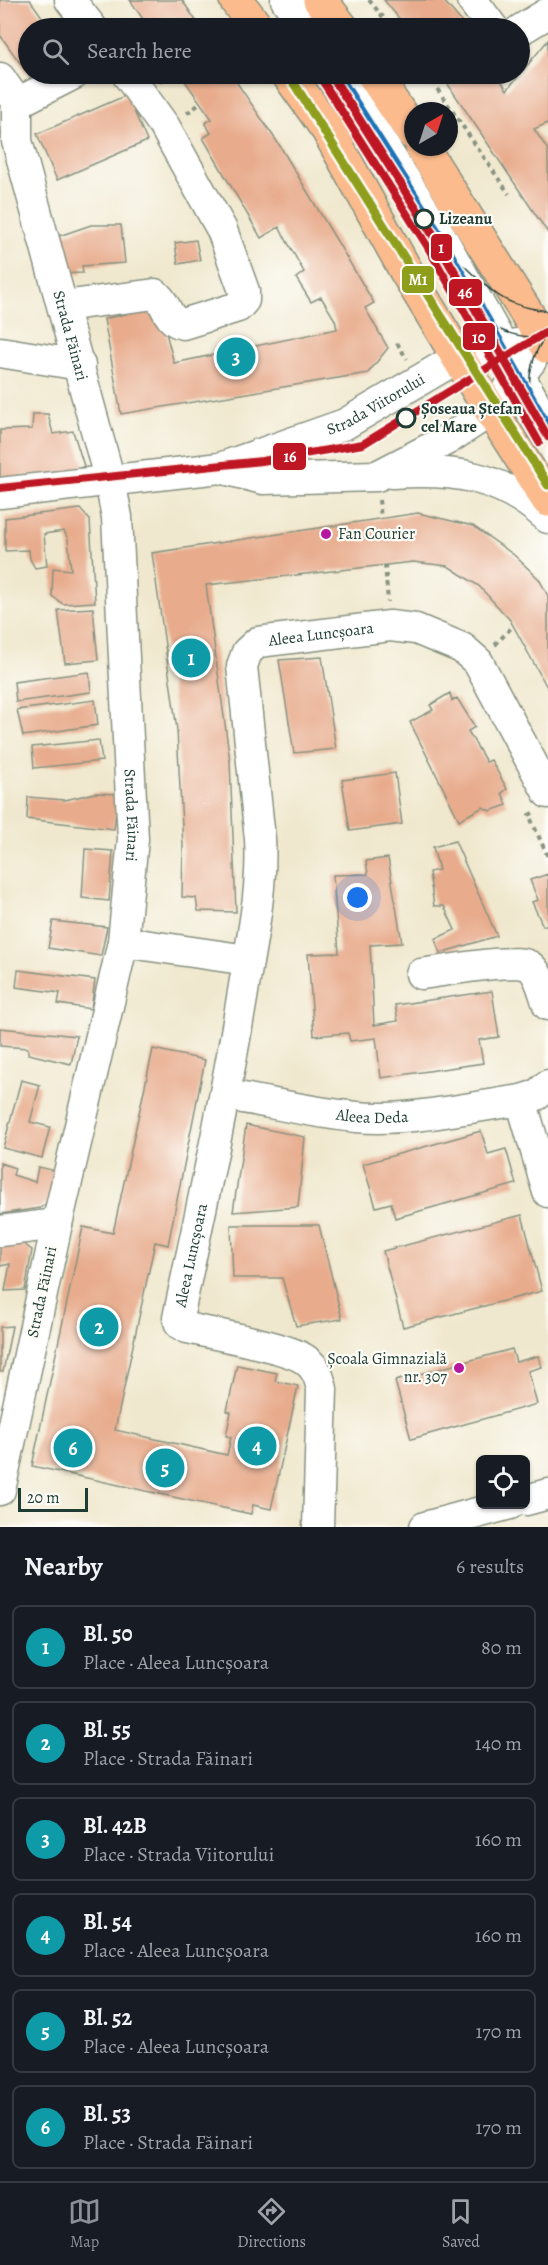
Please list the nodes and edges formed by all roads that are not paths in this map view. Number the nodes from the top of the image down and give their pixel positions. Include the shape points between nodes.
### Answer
1 (70, 0) edge
2 (236, 0) edge
3 (286, 0) edge
4 (320, 0) edge
5 (472, 0) edge
6 (548, 13) edge
7 (84, 18) edge
8 (250, 18) edge
9 (300, 18) edge
10 (334, 18) edge
11 (486, 18) edge
12 (530, 24) edge
13 (0, 78) edge
14 (54, 84) edge
15 (134, 84) edge
16 (295, 84) edge
17 (344, 84) edge
18 (380, 84) edge
19 (17, 103) junction
20 (404, 120) edge
21 (428, 156) edge
22 (63, 306) junction
23 (547, 343) edge
24 (502, 346) junction
25 (0, 352) edge
26 (459, 357) junction
27 (80, 365) junction
28 (519, 376) junction
29 (491, 411) junction
30 (548, 426) edge
31 (220, 468) junction
32 (386, 473) junction
33 (110, 481) junction
34 (0, 493) edge
35 (548, 500) edge
36 (548, 518) edge
37 (543, 802) edge
38 (123, 942) junction
39 (248, 960) junction
40 (421, 974) dead end
41 (548, 1005) edge
42 (548, 1085) edge
43 (226, 1095) junction
44 (521, 1100) junction
45 (548, 1192) edge
46 (57, 1224) junction
47 (0, 1231) edge
48 (1, 1484) edge
49 (548, 1494) edge
50 (530, 1499) edge
51 (492, 1509) edge
52 (318, 1527) edge
53 (425, 1527) edge

1 - 7 street
2 - 8 main road
3 - 9 street
4 - 10 main road
5 - 11 street
6 - 12 street
13 - 19 street
14 - 19 street
15 - 22 street via 165,127 222,230 244,300 238,307 183,324 169,318 161,298 155,294
16 - 26 main road via 327,130
17 - 24 street via 414,191
18 - 20 main road
19 - 22 street, Strada Făinari via 17,141
21 - 23 main road
22 - 27 street, Strada Făinari
23 - 24 street, Strada Viitorului
23 - 28 street, Strada Viitorului
24 - 26 street, Strada Viitorului
24 - 28 street
25 - 27 street
26 - 29 main road
26 - 31 street, Strada Viitorului via 345,424
27 - 33 street, Strada Făinari
28 - 29 street, Strada Viitorului
28 - 30 street
29 - 32 street, Strada Viitorului
29 - 35 main road
31 - 32 street, Strada Viitorului via 253,478 273,479
31 - 33 street, Strada Viitorului
32 - 36 street via 428,471 478,478 528,501
33 - 34 street, Strada Viitorului
33 - 38 street, Strada Făinari via 117,517 133,840
37 - 39 street, Aleea Luncșoara via 478,662 462,648 416,629 390,626 258,642 247,652 242,666 262,865
38 - 39 street
38 - 46 street, Strada Făinari
39 - 43 street, Aleea Luncșoara
40 - 41 street via 525,963 533,968
42 - 44 street, Aleea Deda via 537,1095
43 - 44 street, Aleea Deda via 379,1118
43 - 52 street, Aleea Luncșoara via 178,1318 187,1328 287,1351 306,1359 318,1372 322,1389
44 - 45 street
46 - 47 street
46 - 48 street, Strada Făinari
49 - 50 street
51 - 53 street

